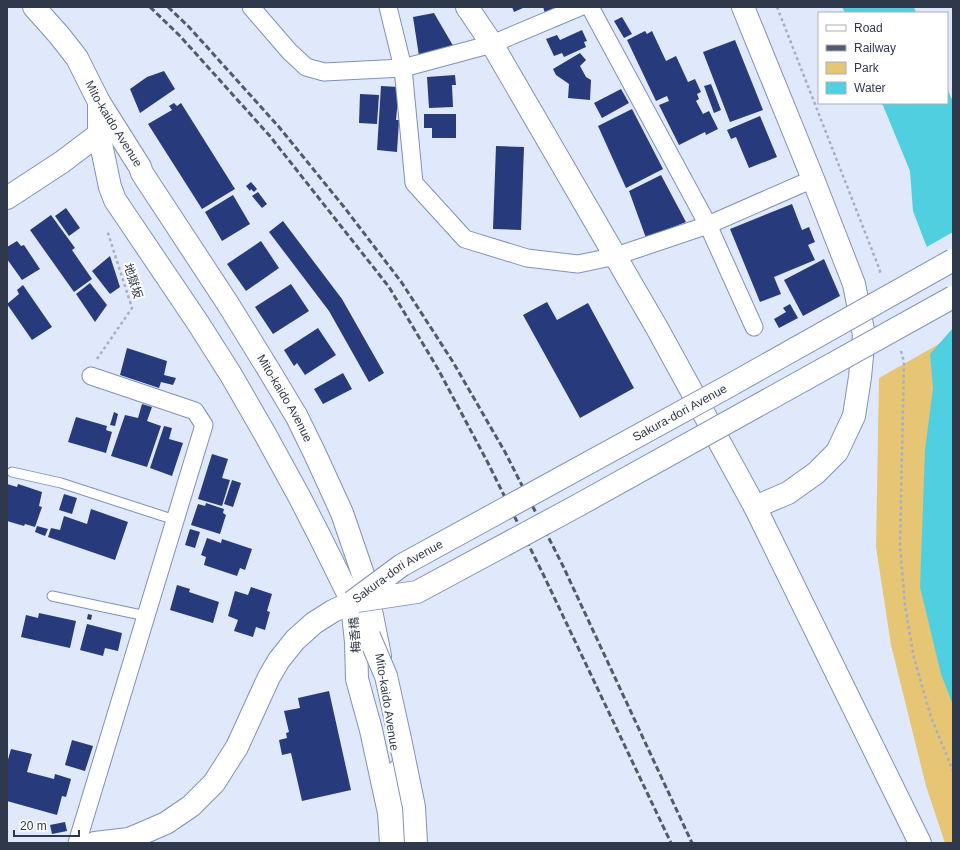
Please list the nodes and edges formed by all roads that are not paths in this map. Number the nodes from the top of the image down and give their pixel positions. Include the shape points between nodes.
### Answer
1 (34, 7) edge
2 (251, 7) edge
3 (388, 7) edge
4 (467, 7) edge
5 (580, 7) edge
6 (590, 7) edge
7 (743, 7) edge
8 (492, 44) junction
9 (403, 68) junction
10 (99, 102) junction
11 (99, 134) junction
12 (813, 179) junction
13 (7, 198) edge
14 (708, 225) junction
15 (616, 256) junction
16 (953, 260) edge
17 (953, 297) edge
18 (754, 327) dead end
19 (92, 376) road end
20 (12, 472) dead end
21 (755, 507) junction
22 (175, 520) junction
23 (52, 596) dead end
24 (352, 602) junction
25 (146, 616) junction
26 (77, 843) edge
27 (95, 843) edge
28 (391, 843) edge
29 (405, 843) edge
30 (416, 843) edge
31 (920, 843) edge

1 - 10 street, Mito-kaido Avenue via 74,53
2 - 9 street via 306,67 324,72
3 - 9 street
4 - 8 street
5 - 8 street
6 - 14 street
7 - 12 street
8 - 9 street
8 - 15 street
9 - 15 street via 414,183 465,239 527,258 578,264
10 - 11 street
10 - 29 street, Mito-kaido Avenue via 297,417 342,513 365,580 384,676
11 - 13 street
11 - 24 street via 115,200 231,375 293,485
12 - 14 street
12 - 21 street via 854,284 864,335 854,416 837,452 816,473 788,493
14 - 15 street
14 - 18 street
15 - 21 street
16 - 24 street, Sakura-dori Avenue, bridge via 402,565
17 - 24 street, Sakura-dori Avenue, bridge via 417,592
19 - 22 street via 195,411 204,425
20 - 22 lane via 61,483
21 - 31 street
22 - 25 street
23 - 25 lane
24 - 27 street via 314,623 295,640 279,660 237,747 214,783 191,806 166,823 129,839
24 - 28 street, 梅香橋 via 357,679 389,813
24 - 30 street, 梅香橋, bridge via 386,676 414,807
25 - 26 street

